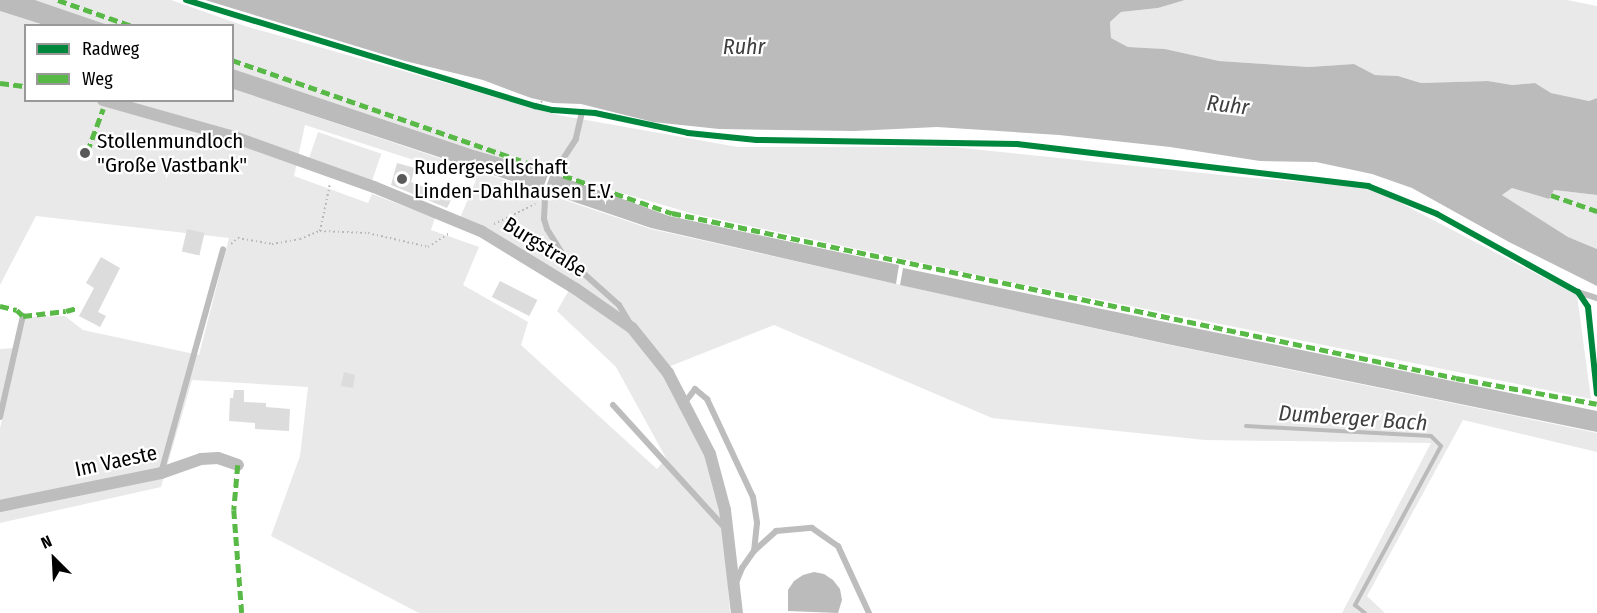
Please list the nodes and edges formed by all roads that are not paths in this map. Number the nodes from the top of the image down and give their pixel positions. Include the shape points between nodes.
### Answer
1 (110, 102) edge
2 (582, 112) dead end
3 (223, 249) dead end
4 (1578, 292) dead end
5 (1597, 298) edge
6 (23, 316) dead end
7 (632, 328) junction
8 (613, 405) dead end
9 (683, 405) junction
10 (0, 417) edge
11 (238, 465) dead end
12 (161, 473) junction
13 (0, 506) edge
14 (727, 530) junction
15 (754, 551) junction
16 (734, 589) junction
17 (737, 613) edge
18 (869, 613) edge

1 - 7 street, Burgstraße via 217,132 333,172 481,231
2 - 7 lane via 576,139 559,163 545,199 544,219 554,243 619,305
3 - 12 lane
4 - 5 lane
6 - 10 lane
7 - 9 street, Burgstraße via 668,373
8 - 14 lane
9 - 14 street, Burgstraße via 716,472
9 - 15 lane via 696,389 707,399 753,497 757,523
11 - 12 street, Im Vaeste via 218,458 201,459
12 - 13 street, Im Vaeste
14 - 16 street, Burgstraße
15 - 16 lane
15 - 18 lane via 776,531 812,528 838,546
16 - 17 street, Burgstraße

